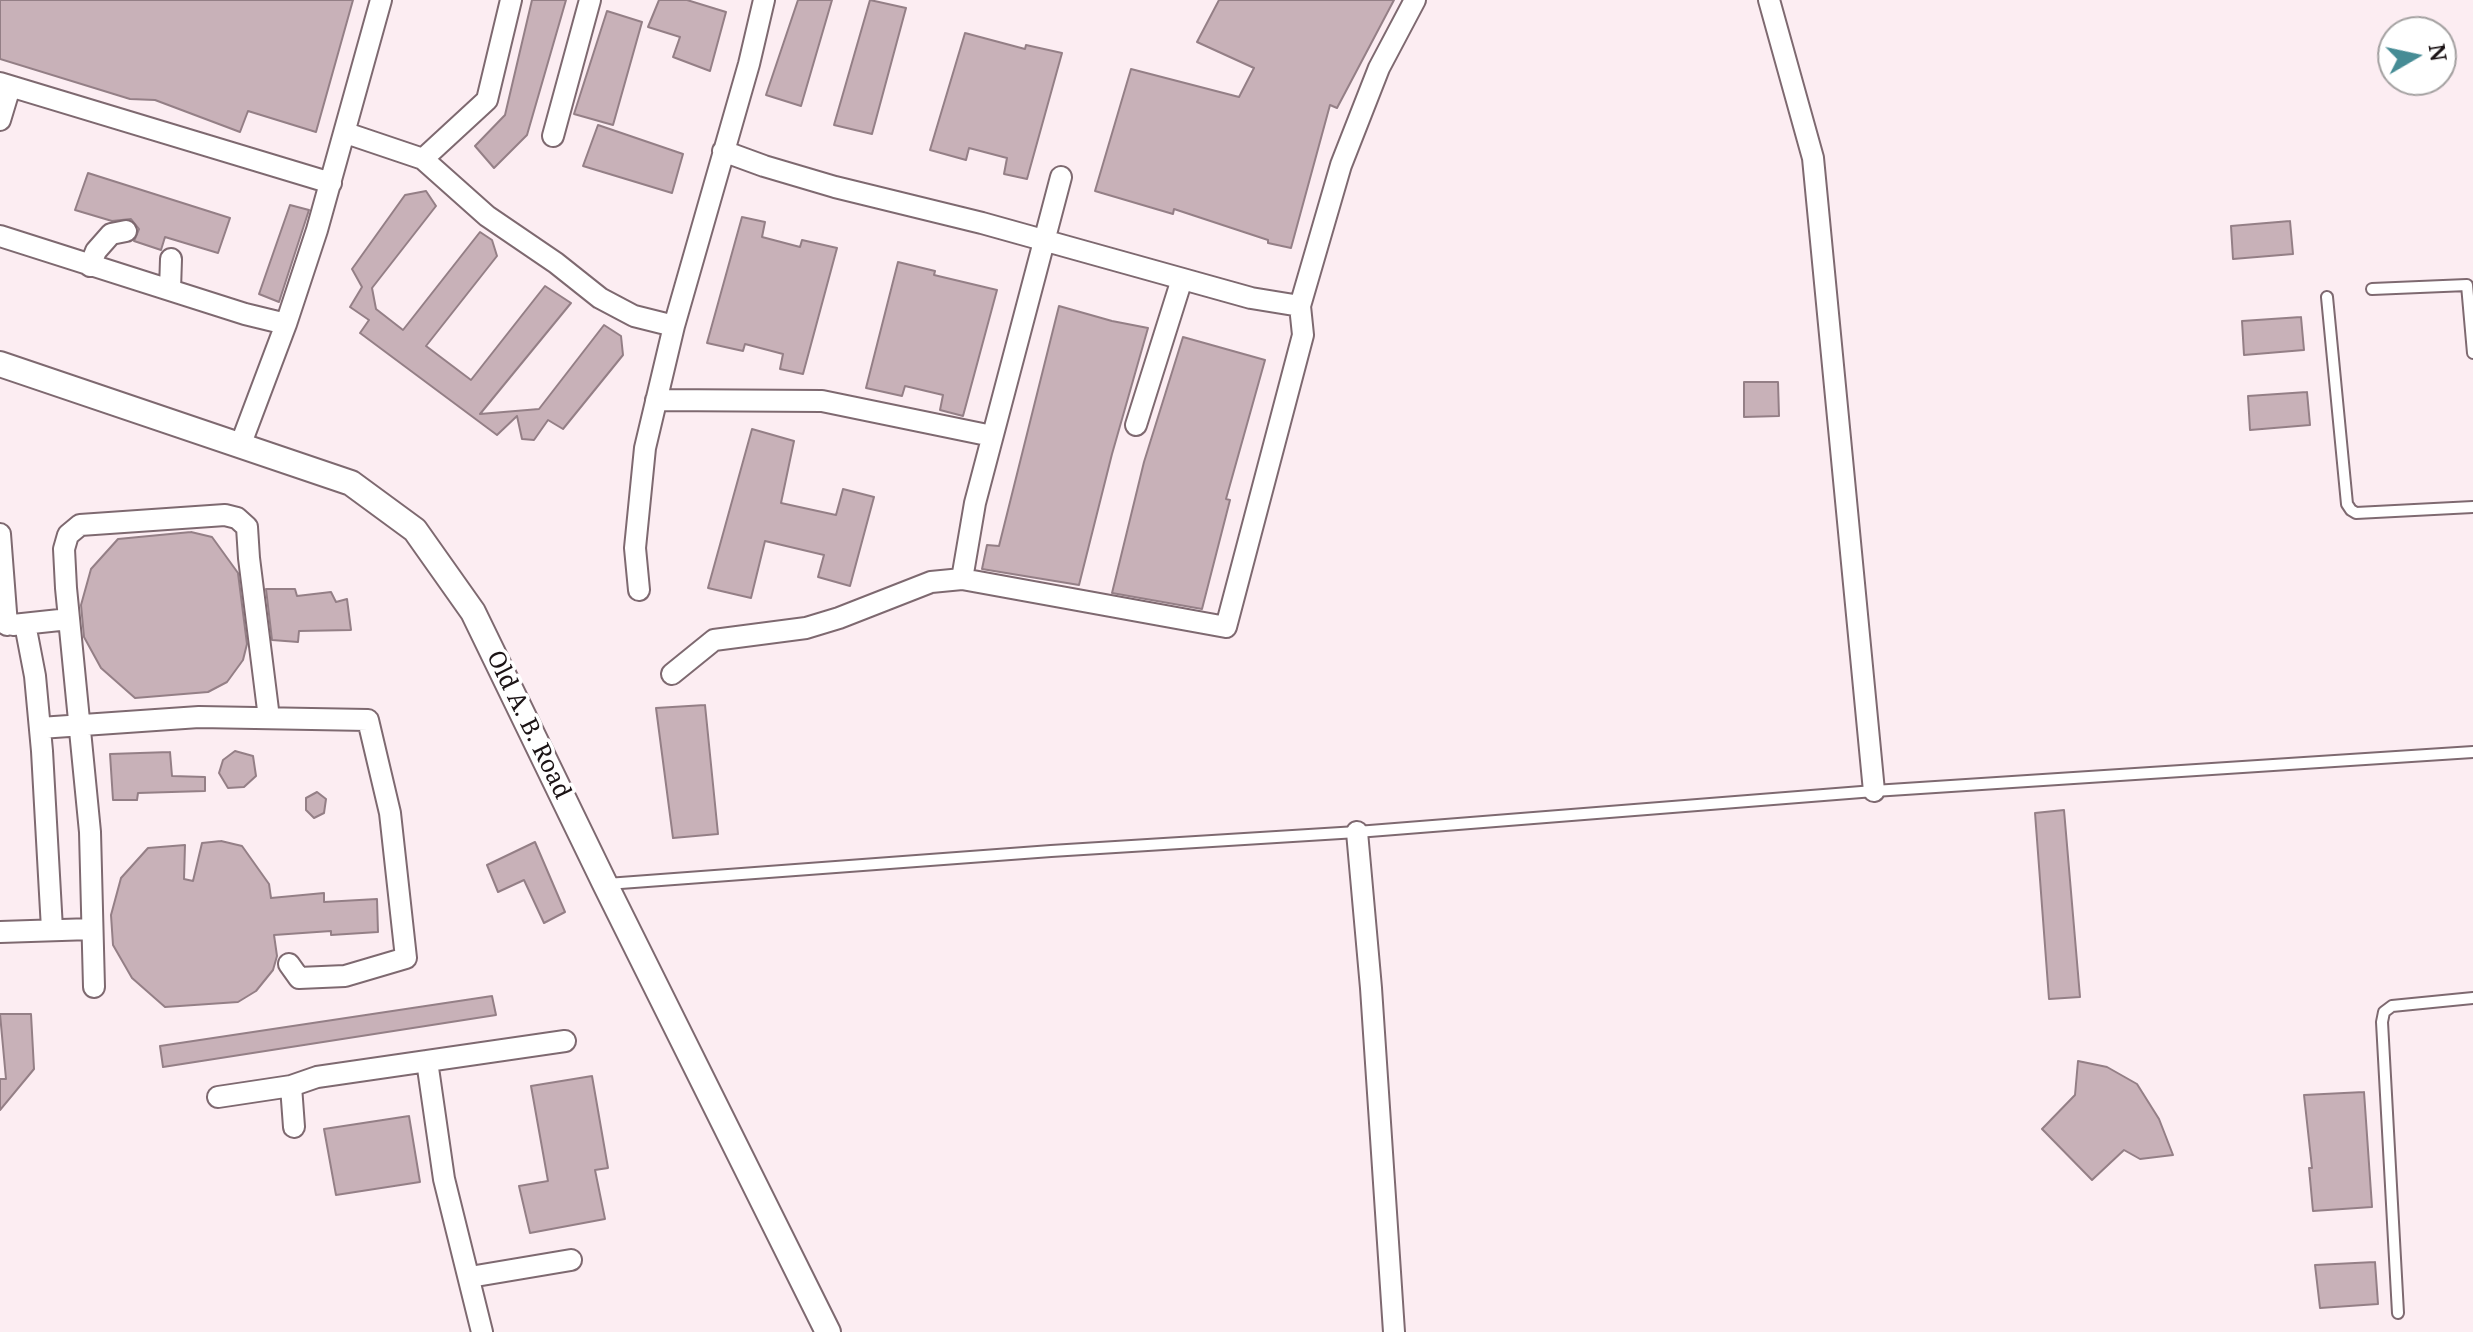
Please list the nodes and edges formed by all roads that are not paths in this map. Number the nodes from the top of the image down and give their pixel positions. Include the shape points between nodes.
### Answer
1 (381, 0) edge
2 (511, 0) edge
3 (590, 0) edge
4 (764, 0) edge
5 (1415, 0) edge
6 (1769, 0) edge
7 (5, 85) edge
8 (1, 112) edge
9 (346, 133) junction
10 (553, 136) dead end
11 (723, 151) junction
12 (423, 159) junction
13 (1061, 177) dead end
14 (331, 183) junction
15 (126, 231) dead end
16 (0, 236) edge
17 (1043, 240) junction
18 (171, 259) dead end
19 (90, 266) junction
20 (1182, 279) junction
21 (2470, 285) edge
22 (2372, 289) dead end
23 (170, 290) junction
24 (2327, 297) dead end
25 (1300, 306) junction
26 (286, 324) junction
27 (674, 326) junction
28 (2473, 353) edge
29 (0, 364) edge
30 (656, 400) junction
31 (1136, 425) dead end
32 (992, 436) junction
33 (240, 446) junction
34 (2473, 507) edge
35 (0, 534) edge
36 (962, 579) junction
37 (639, 590) dead end
38 (69, 619) junction
39 (11, 625) edge
40 (672, 674) dead end
41 (269, 718) junction
42 (81, 725) junction
43 (40, 728) junction
44 (2473, 752) edge
45 (1874, 791) junction
46 (1357, 832) junction
47 (605, 884) junction
48 (52, 929) junction
49 (92, 929) junction
50 (0, 932) edge
51 (289, 964) dead end
52 (94, 987) dead end
53 (2473, 998) edge
54 (565, 1041) dead end
55 (427, 1061) junction
56 (291, 1086) junction
57 (218, 1097) dead end
58 (294, 1127) dead end
59 (571, 1260) dead end
60 (470, 1277) junction
61 (2398, 1313) dead end
62 (482, 1332) edge
63 (828, 1332) edge
64 (1394, 1332) edge

1 - 9 street
2 - 12 street via 487,100
3 - 10 street
4 - 11 street
5 - 25 street via 1379,68 1341,165
6 - 45 street via 1813,158
7 - 8 street
7 - 14 street
9 - 12 street
9 - 14 street
11 - 17 street via 835,187
11 - 27 street
12 - 27 street via 487,216 600,298 634,316
13 - 17 street
14 - 26 street
15 - 19 street via 111,234
16 - 19 street
17 - 20 street
17 - 32 street
18 - 23 street
19 - 23 street
20 - 25 street
20 - 31 street
21 - 22 lane
21 - 28 lane
23 - 26 street
24 - 34 lane via 2351,510
25 - 36 street via 1303,335 1226,627
26 - 33 street
27 - 30 street
29 - 33 street, Old A. B. Road
30 - 32 street via 822,401
30 - 37 street via 645,448 635,548
32 - 36 street
33 - 47 street, Old A. B. Road via 351,483 415,530 473,612
35 - 39 street
36 - 40 street via 931,582 806,628 714,640
38 - 39 street
38 - 41 street via 64,549 68,535 80,525 237,518 247,527
38 - 42 street
39 - 43 street via 35,676
41 - 42 street
41 - 51 street via 368,720 390,813 406,958 345,976 299,978
42 - 43 street
42 - 49 street
43 - 48 street
44 - 45 lane
45 - 46 lane
46 - 47 lane
46 - 64 street
47 - 63 street, Old A. B. Road
48 - 49 street
48 - 50 street
49 - 52 street
53 - 61 lane via 2392,1006 2384,1012
54 - 55 street
55 - 56 street via 317,1077
55 - 60 street via 444,1179
56 - 57 street
56 - 58 street
59 - 60 street
60 - 62 street

